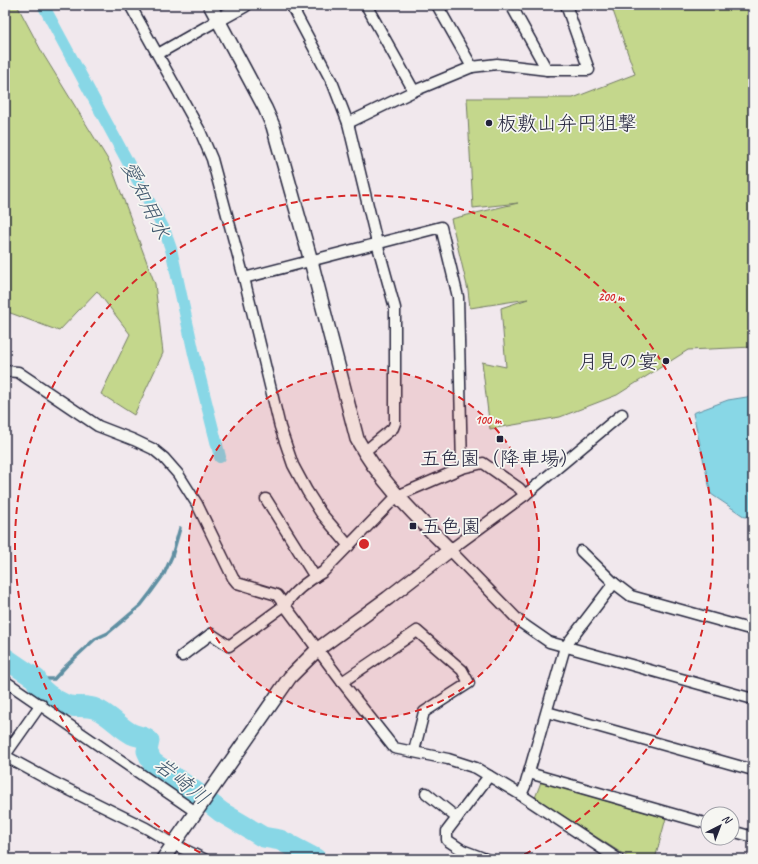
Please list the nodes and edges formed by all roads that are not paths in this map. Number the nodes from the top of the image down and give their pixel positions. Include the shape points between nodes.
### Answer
1 (130, 5) edge
2 (210, 5) edge
3 (245, 5) edge
4 (291, 5) edge
5 (366, 5) edge
6 (437, 5) edge
7 (511, 5) edge
8 (566, 5) edge
9 (218, 20) junction
10 (158, 54) junction
11 (472, 67) junction
12 (547, 70) junction
13 (414, 91) junction
14 (348, 123) junction
15 (377, 243) junction
16 (311, 261) junction
17 (244, 278) junction
18 (5, 371) edge
19 (622, 414) dead end
20 (364, 452) junction
21 (462, 468) junction
22 (525, 495) junction
23 (397, 496) junction
24 (266, 499) dead end
25 (349, 546) junction
26 (450, 550) junction
27 (581, 550) dead end
28 (315, 576) junction
29 (614, 583) junction
30 (285, 604) junction
31 (753, 630) edge
32 (564, 646) junction
33 (318, 649) junction
34 (182, 656) dead end
35 (5, 681) edge
36 (342, 682) junction
37 (753, 699) edge
38 (41, 704) junction
39 (547, 712) junction
40 (414, 751) junction
41 (5, 755) edge
42 (753, 770) edge
43 (528, 773) junction
44 (489, 776) junction
45 (426, 793) dead end
46 (521, 795) junction
47 (196, 811) junction
48 (457, 818) junction
49 (700, 822) edge
50 (740, 833) edge
51 (753, 837) edge
52 (173, 844) junction
53 (163, 859) edge
54 (204, 859) edge
55 (486, 859) edge
56 (618, 859) edge

1 - 10 street
2 - 9 street
3 - 9 street
4 - 14 street via 333,84
5 - 13 street
6 - 11 street
7 - 12 street
8 - 12 street via 589,70
9 - 10 street
9 - 16 street via 272,126
10 - 17 street via 200,131 212,159
11 - 12 street via 497,64
11 - 13 street
13 - 14 street
14 - 15 street
15 - 16 street
15 - 20 street via 395,308 395,422 393,428
15 - 21 street via 441,227 458,297
16 - 17 street
16 - 20 street via 357,439
17 - 25 street via 280,427 293,465 320,513
18 - 30 street via 18,372 98,426 153,449 164,458 178,474 197,504 237,583 277,595
19 - 22 street
20 - 23 street
21 - 22 street via 483,463
21 - 23 street
22 - 26 street
23 - 25 street
23 - 26 street
24 - 28 street
25 - 28 street via 323,572
26 - 32 street via 520,622 549,642
26 - 33 street
27 - 29 street
28 - 30 street via 290,596
29 - 31 street via 631,596
29 - 32 street
30 - 33 street
30 - 34 street via 229,646 211,634
32 - 37 street
32 - 39 street
33 - 36 street
33 - 47 street via 290,677
35 - 38 street
36 - 40 street via 394,748
36 - 40 street via 417,631 462,670 469,683 424,712
38 - 41 street
38 - 47 street
39 - 42 street
39 - 43 street
40 - 44 street via 476,768
41 - 52 street
43 - 46 street
43 - 49 street
44 - 46 street
44 - 48 street
45 - 48 street
46 - 56 street
47 - 52 street
48 - 55 street via 447,831 447,840 462,850
50 - 51 street
52 - 53 street
52 - 54 street

